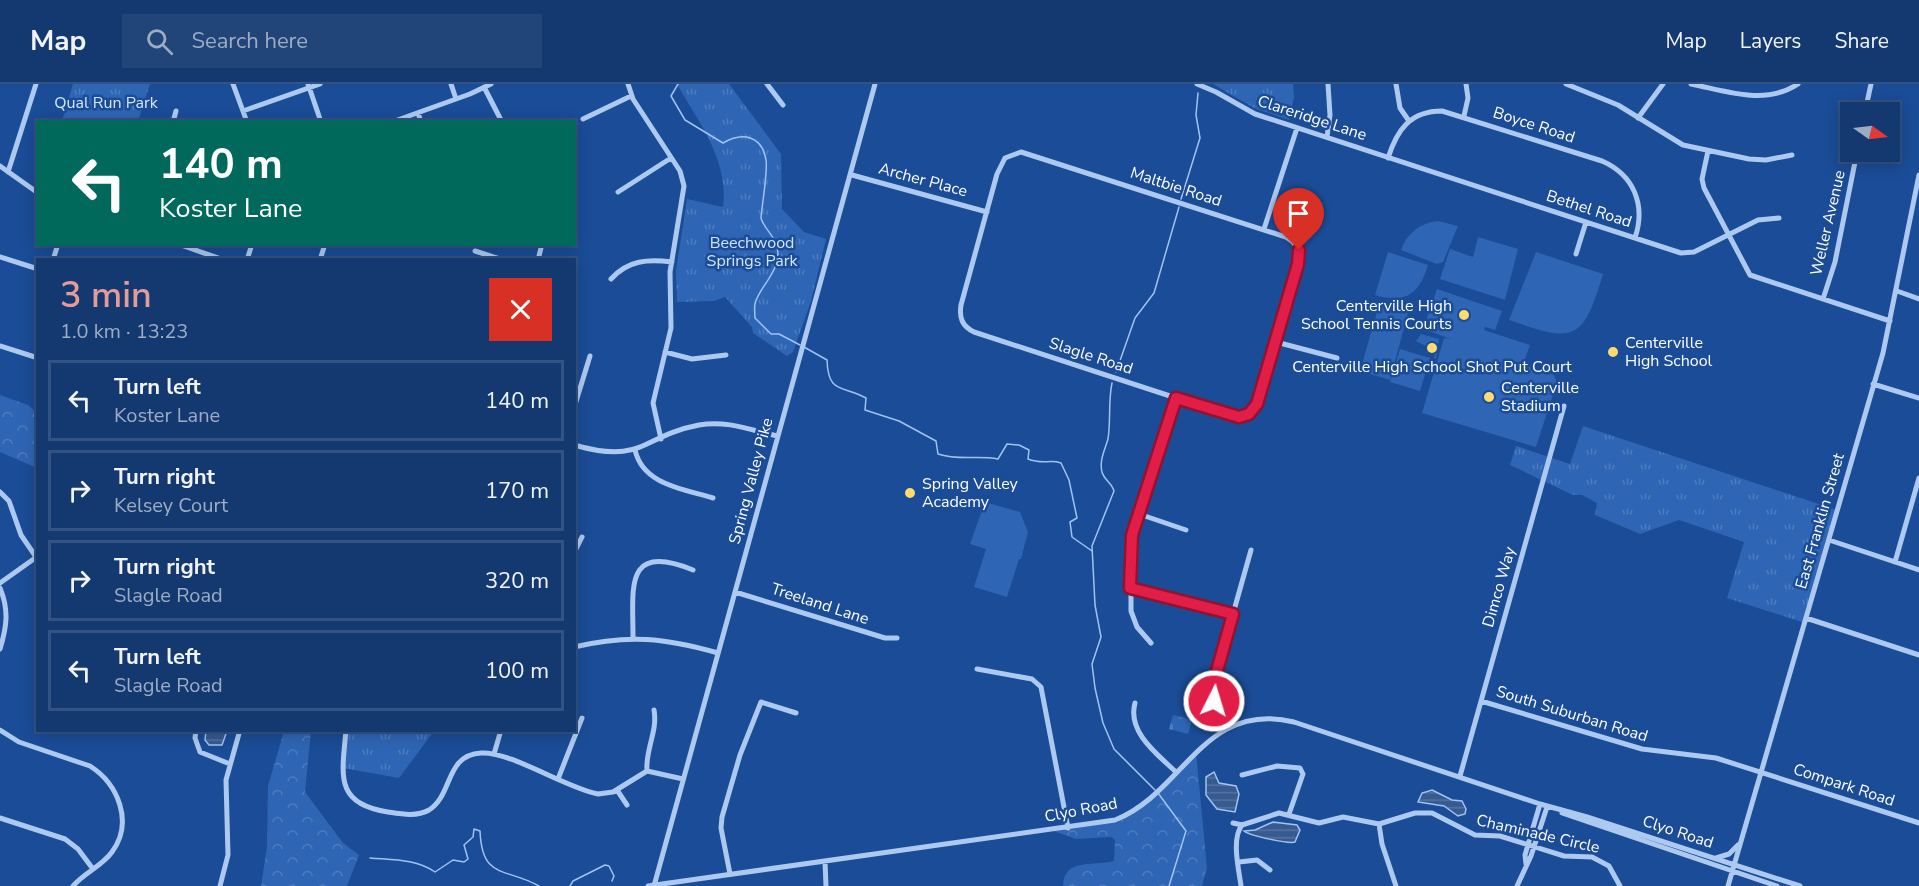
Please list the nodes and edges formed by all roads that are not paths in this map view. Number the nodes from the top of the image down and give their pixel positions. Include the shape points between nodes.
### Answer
1 (36, 84) edge
2 (233, 84) edge
3 (320, 84) edge
4 (451, 84) edge
5 (491, 84) edge
6 (628, 84) edge
7 (767, 84) edge
8 (875, 84) edge
9 (1197, 84) edge
10 (1328, 84) edge
11 (1396, 84) edge
12 (1466, 84) edge
13 (1566, 84) edge
14 (1663, 84) edge
15 (1691, 84) edge
16 (1798, 84) edge
17 (1871, 84) edge
18 (309, 86) edge
19 (484, 87) junction
20 (631, 96) junction
21 (456, 99) junction
22 (1867, 102) edge
23 (783, 105) dead end
24 (176, 111) dead end
25 (243, 111) junction
26 (418, 112) junction
27 (1464, 116) junction
28 (1638, 117) junction
29 (583, 119) dead end
30 (174, 120) edge
31 (246, 120) edge
32 (320, 120) edge
33 (397, 120) edge
34 (421, 120) edge
35 (501, 120) edge
36 (1409, 121) junction
37 (1297, 128) junction
38 (1327, 137) junction
39 (1707, 151) junction
40 (1792, 154) dead end
41 (671, 158) junction
42 (1388, 158) junction
43 (1855, 162) edge
44 (0, 166) edge
45 (8, 172) junction
46 (852, 175) junction
47 (1919, 175) edge
48 (36, 191) edge
49 (618, 192) dead end
50 (987, 212) junction
51 (1779, 218) dead end
52 (1586, 222) junction
53 (1263, 229) junction
54 (1728, 236) junction
55 (1635, 238) junction
56 (184, 246) edge
57 (475, 251) dead end
58 (1576, 254) dead end
59 (0, 257) edge
60 (218, 258) edge
61 (497, 258) edge
62 (672, 262) junction
63 (36, 268) edge
64 (612, 279) dead end
65 (1897, 291) junction
66 (1823, 299) junction
67 (1919, 299) edge
68 (1890, 321) junction
69 (1276, 342) junction
70 (0, 346) edge
71 (665, 352) junction
72 (726, 355) dead end
73 (590, 356) dead end
74 (36, 357) edge
75 (1336, 358) dead end
76 (1874, 384) junction
77 (1176, 398) junction
78 (1919, 398) edge
79 (576, 402) edge
80 (1564, 406) dead end
81 (777, 436) junction
82 (661, 439) junction
83 (576, 445) edge
84 (634, 450) junction
85 (1919, 478) edge
86 (0, 492) edge
87 (713, 498) dead end
88 (1139, 514) junction
89 (1186, 530) dead end
90 (582, 537) dead end
91 (1829, 540) junction
92 (576, 549) edge
93 (1251, 550) dead end
94 (36, 555) edge
95 (36, 557) edge
96 (1895, 562) junction
97 (693, 570) dead end
98 (1919, 570) edge
99 (0, 585) edge
100 (1130, 588) junction
101 (735, 592) junction
102 (1233, 614) junction
103 (1806, 618) junction
104 (633, 637) junction
105 (897, 638) dead end
106 (1151, 643) dead end
107 (576, 647) edge
108 (0, 649) edge
109 (718, 652) junction
110 (1919, 655) edge
111 (977, 669) dead end
112 (1481, 701) junction
113 (1135, 703) dead end
114 (654, 710) dead end
115 (796, 713) dead end
116 (582, 718) dead end
117 (1227, 728) junction
118 (0, 730) edge
119 (196, 732) edge
120 (239, 732) edge
121 (346, 732) edge
122 (500, 732) edge
123 (494, 754) junction
124 (230, 764) junction
125 (647, 771) junction
126 (1176, 772) junction
127 (1761, 772) junction
128 (1242, 775) dead end
129 (1460, 776) junction
130 (558, 779) junction
131 (683, 779) junction
132 (617, 790) junction
133 (1540, 804) junction
134 (627, 806) dead end
135 (1547, 807) junction
136 (1289, 814) junction
137 (0, 818) edge
138 (1233, 823) dead end
139 (1919, 823) edge
140 (1379, 824) junction
141 (1242, 825) junction
142 (1068, 828) junction
143 (1740, 843) junction
144 (1532, 846) junction
145 (1714, 858) junction
146 (825, 861) junction
147 (1239, 861) junction
148 (1732, 868) junction
149 (93, 869) junction
150 (1270, 870) dead end
151 (729, 874) junction
152 (73, 886) edge
153 (220, 886) edge
154 (648, 886) edge
155 (654, 886) edge
156 (826, 886) edge
157 (1241, 886) edge
158 (1396, 886) edge
159 (1517, 886) edge
160 (1620, 886) edge
161 (1728, 886) edge
162 (1777, 886) edge
163 (1800, 886) edge

1 - 45 street
2 - 25 street
3 - 18 street
4 - 21 street
5 - 19 street
6 - 20 street
7 - 23 street
8 - 46 street, Spring Valley Pike
9 - 37 street, Clareridge Lane via 1246,111
10 - 38 street
11 - 36 street via 1400,108
12 - 27 street
13 - 28 street via 1599,95
14 - 28 street
15 - 16 street via 1758,96 1783,92
17 - 22 street
18 - 25 street
18 - 32 street
19 - 21 street
19 - 35 street
20 - 29 street
20 - 41 street
21 - 26 street
24 - 30 street
25 - 31 street
26 - 33 street
26 - 34 street
27 - 36 street, Boyce Road via 1434,111
27 - 55 street, Boyce Road via 1615,167 1638,198 1640,217
28 - 39 street via 1676,142
36 - 42 street via 1396,137
37 - 38 street, Clareridge Lane
37 - 53 street
38 - 42 street, Clareridge Lane
39 - 40 street via 1758,160
39 - 54 street via 1702,184
41 - 49 street
41 - 62 street via 684,186
42 - 52 street, Bethel Road
43 - 66 street, Weller Avenue via 1835,262
44 - 45 street
45 - 48 street
46 - 50 street, Archer Place
46 - 81 street, Spring Valley Pike
47 - 65 street, East Franklin Street
50 - 53 street, Maltbie Road via 1000,165 1008,155 1021,152
50 - 77 street, Slagle Road via 961,305 965,327
51 - 54 street, Bethel Road via 1758,220
52 - 55 street, Bethel Road
52 - 58 street
53 - 69 street, Maltbie Road via 1292,240 1299,255
54 - 55 street, Bethel Road via 1686,254
54 - 66 street via 1750,275
56 - 60 street
57 - 61 street
59 - 63 street
62 - 64 street via 641,261
62 - 71 street via 671,328
65 - 67 street
65 - 68 street, East Franklin Street
66 - 68 street
68 - 76 street, East Franklin Street
69 - 75 street
69 - 77 street, Slagle Road via 1257,404 1249,414 1235,416
70 - 74 street
71 - 72 street via 692,358
71 - 82 street via 653,403
73 - 79 street
76 - 78 street
76 - 91 street, East Franklin Street
77 - 88 street
80 - 112 street, Dimco Way
81 - 82 street via 711,423
81 - 101 street, Spring Valley Pike
82 - 84 street
83 - 84 street via 611,453
84 - 87 street via 641,466 654,478
85 - 96 street
86 - 94 street via 9,501 19,530
88 - 89 street
88 - 100 street via 1131,542
90 - 92 street
91 - 96 street
91 - 103 street, East Franklin Street
93 - 102 street
95 - 99 street
96 - 98 street
97 - 104 street via 661,560 640,570 634,585
99 - 108 street via 8,618
100 - 102 street
100 - 106 street via 1134,620
101 - 105 street, Treeland Lane via 885,639
101 - 109 street, Spring Valley Pike
102 - 117 street via 1213,692
103 - 110 street
103 - 127 street, East Franklin Street
104 - 107 street
104 - 109 street via 671,640
109 - 131 street, Spring Valley Pike
111 - 142 street via 1032,679 1041,687
112 - 127 street, South Suburban Road via 1642,749 1706,755
112 - 129 street, Dimco Way
113 - 126 street via 1134,718 1140,734
114 - 125 street
115 - 151 street via 761,702 722,817
116 - 130 street
117 - 126 street, Clyo Road
117 - 129 street, Clyo Road via 1253,720 1285,720
118 - 149 street via 19,742 90,766 111,783 121,809 119,839
119 - 124 street via 200,752
120 - 124 street
121 - 123 street via 344,785 355,801 379,811 413,815 427,811 439,799 449,775 461,761 477,753
122 - 123 street
123 - 130 street
124 - 153 street via 225,794 228,855
125 - 131 street
125 - 132 street
126 - 142 street, Clyo Road via 1140,807 1115,820
127 - 139 street, Compark Road
127 - 143 street, East Franklin Street
128 - 136 street via 1277,766 1300,768 1303,774
129 - 133 street, Clyo Road
130 - 132 street via 598,794
131 - 155 street, Spring Valley Pike
132 - 134 street
133 - 135 street, Clyo Road
133 - 144 street
135 - 144 street
135 - 145 street, Clyo Road
135 - 148 street, Clyo Road via 1585,823
136 - 140 street, Chaminade Circle via 1319,824 1343,817
136 - 141 street, Chaminade Circle via 1275,814
137 - 149 street via 65,839
138 - 141 street
140 - 144 street, Chaminade Circle via 1415,813 1432,813 1475,835 1498,836
140 - 158 street
141 - 147 street
142 - 146 street, Clyo Road
143 - 145 street via 1729,854
143 - 148 street, East Franklin Street
144 - 159 street
144 - 160 street, Chaminade Circle via 1600,861 1615,873
145 - 148 street, Clyo Road
146 - 151 street, Clyo Road
146 - 156 street
147 - 150 street via 1257,860
147 - 157 street
148 - 161 street, East Franklin Street
148 - 162 street, Clyo Road
148 - 163 street, Clyo Road
149 - 152 street
151 - 155 street, Clyo Road
154 - 155 street, Clyo Road

